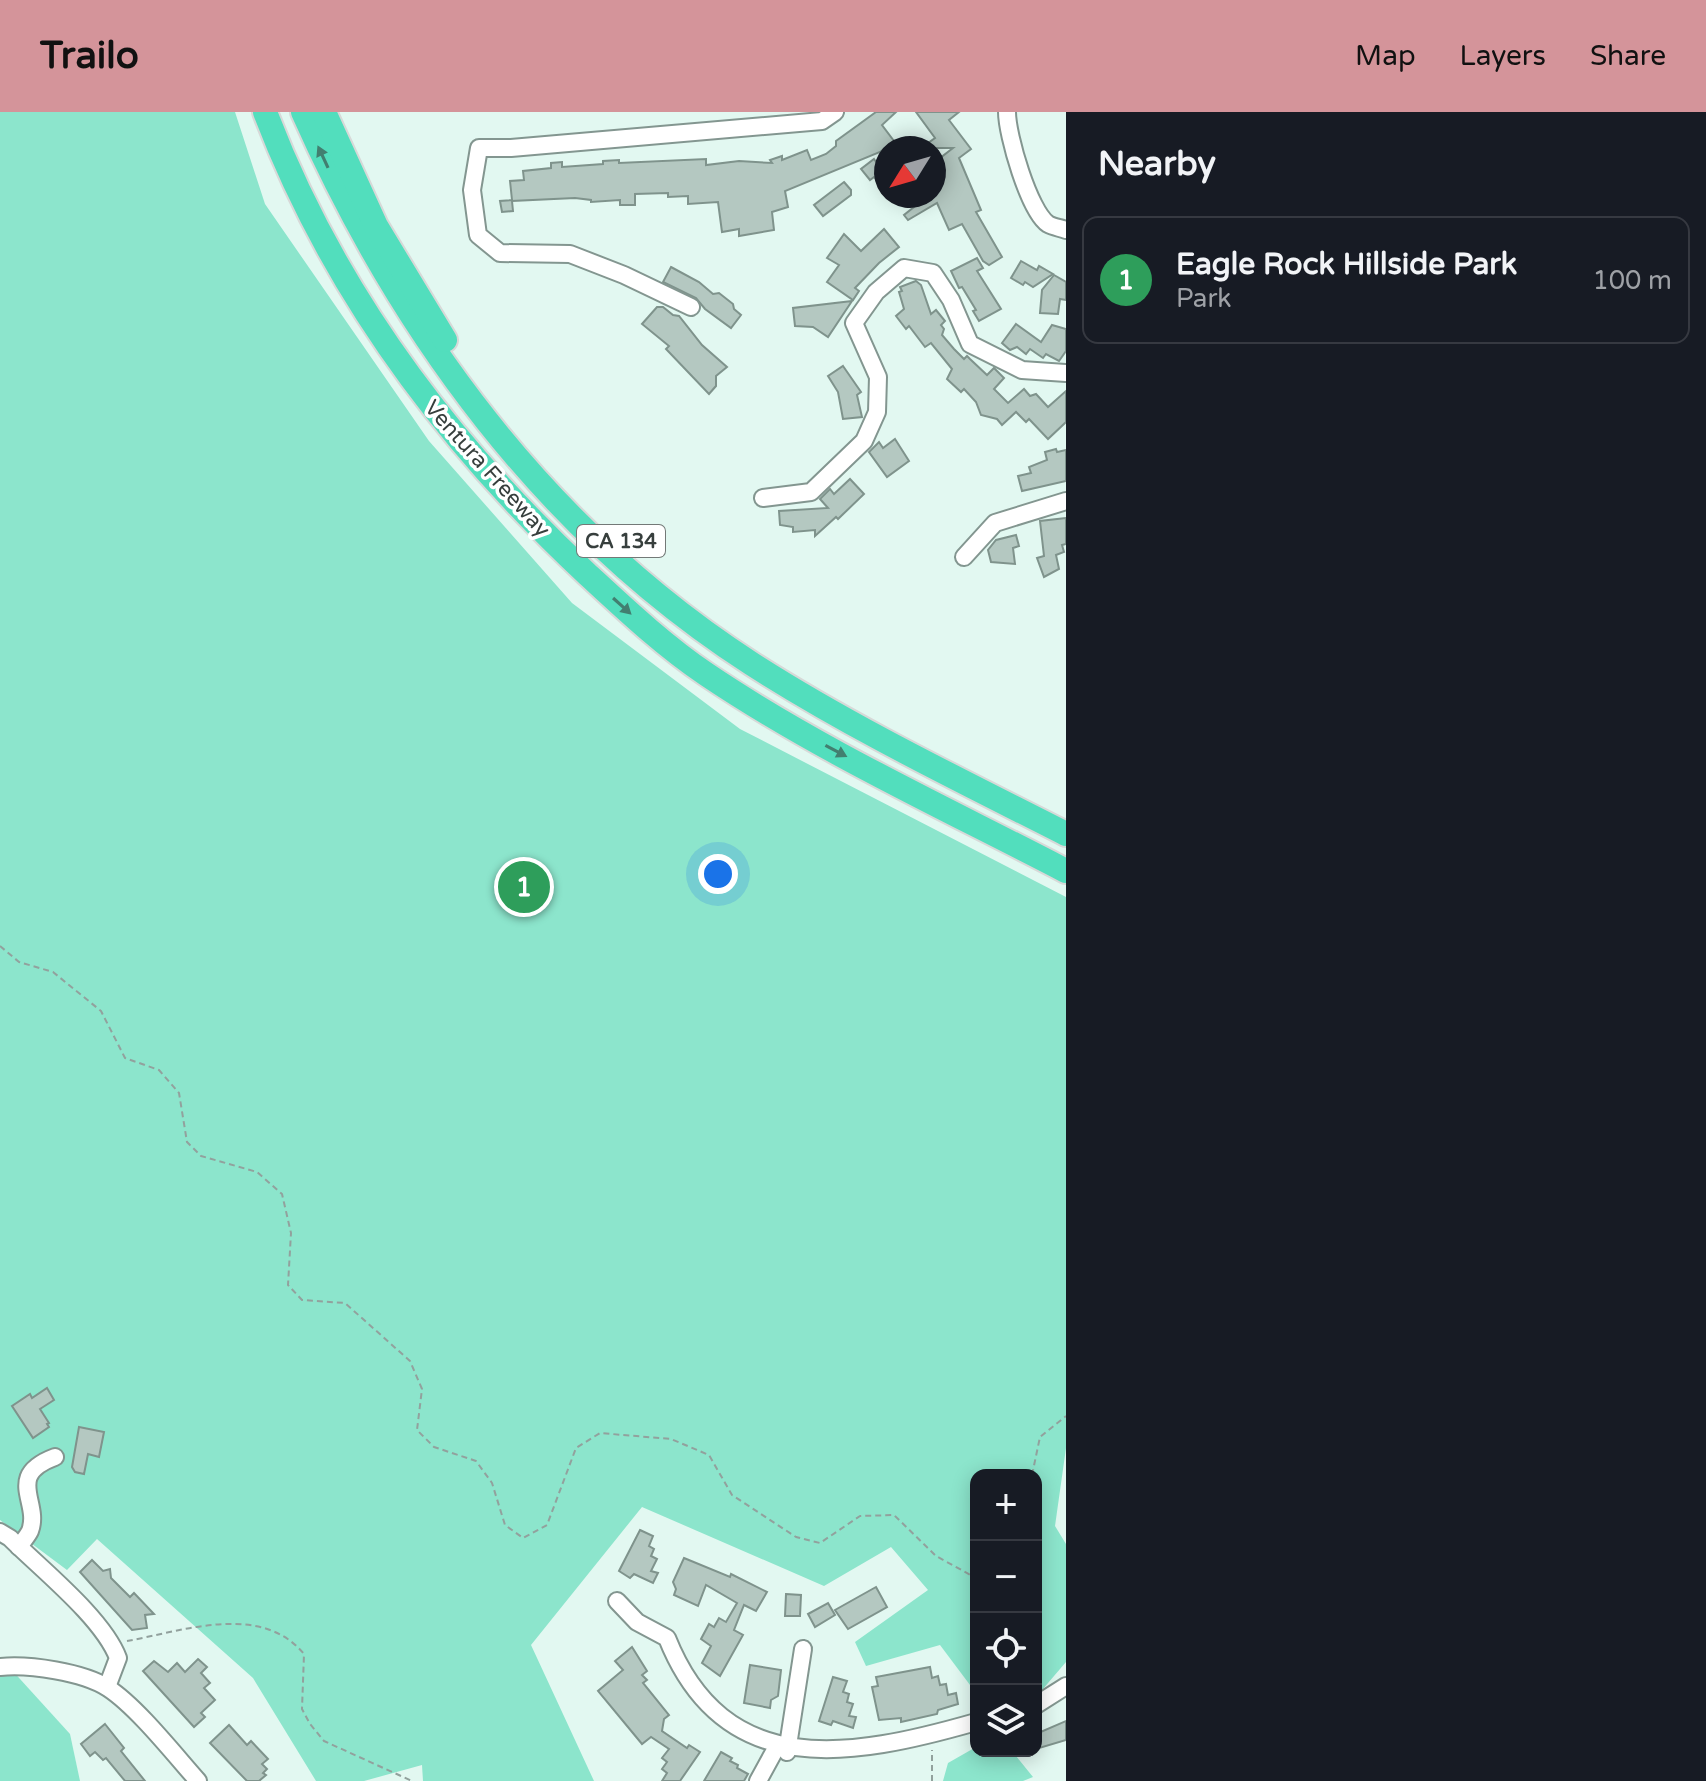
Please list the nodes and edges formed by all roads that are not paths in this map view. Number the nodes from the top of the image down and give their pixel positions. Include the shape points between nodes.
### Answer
1 (265, 112) edge
2 (282, 112) edge
3 (303, 112) edge
4 (324, 112) edge
5 (835, 112) edge
6 (1007, 112) edge
7 (1066, 230) edge
8 (691, 307) dead end
9 (1066, 373) edge
10 (763, 498) dead end
11 (1066, 501) edge
12 (565, 553) junction
13 (964, 557) dead end
14 (1066, 820) edge
15 (1066, 834) edge
16 (1066, 871) edge
17 (55, 1457) dead end
18 (0, 1532) edge
19 (19, 1547) junction
20 (617, 1601) dead end
21 (803, 1649) dead end
22 (0, 1667) edge
23 (1066, 1686) edge
24 (107, 1687) junction
25 (1042, 1701) edge
26 (970, 1724) edge
27 (781, 1751) junction
28 (198, 1781) edge
29 (758, 1781) edge

1 - 12 highway, Ventura Freeway / CA 134 via 326,246 373,324 472,456
2 - 12 highway via 337,235 401,341 488,457 559,533
15 -> 3 highway via 891,744 749,662 609,552 498,436 408,313 350,212
4 - 14 highway, Ventura Freeway / CA 134 via 376,226 459,363 526,447 596,520 671,584 814,685
5 - 8 street via 822,121 479,148 472,190 478,235 500,253 570,254
6 - 7 street via 1026,188 1046,223
9 - 10 street via 1022,370 970,344 933,273 904,268 876,292 854,323 878,377 877,412 864,441 811,492
11 - 13 street via 995,523
12 -> 16 highway, Ventura Freeway / CA 134 via 704,673 788,726
17 - 19 street via 40,1463 30,1476 31,1528
18 - 19 street
19 - 24 street via 113,1644 118,1658
20 - 27 street via 637,1622 667,1638 699,1699 732,1729
21 - 27 street
22 - 24 street via 51,1669
23 - 25 street
24 - 28 street
26 - 27 street via 845,1752
27 - 29 street

